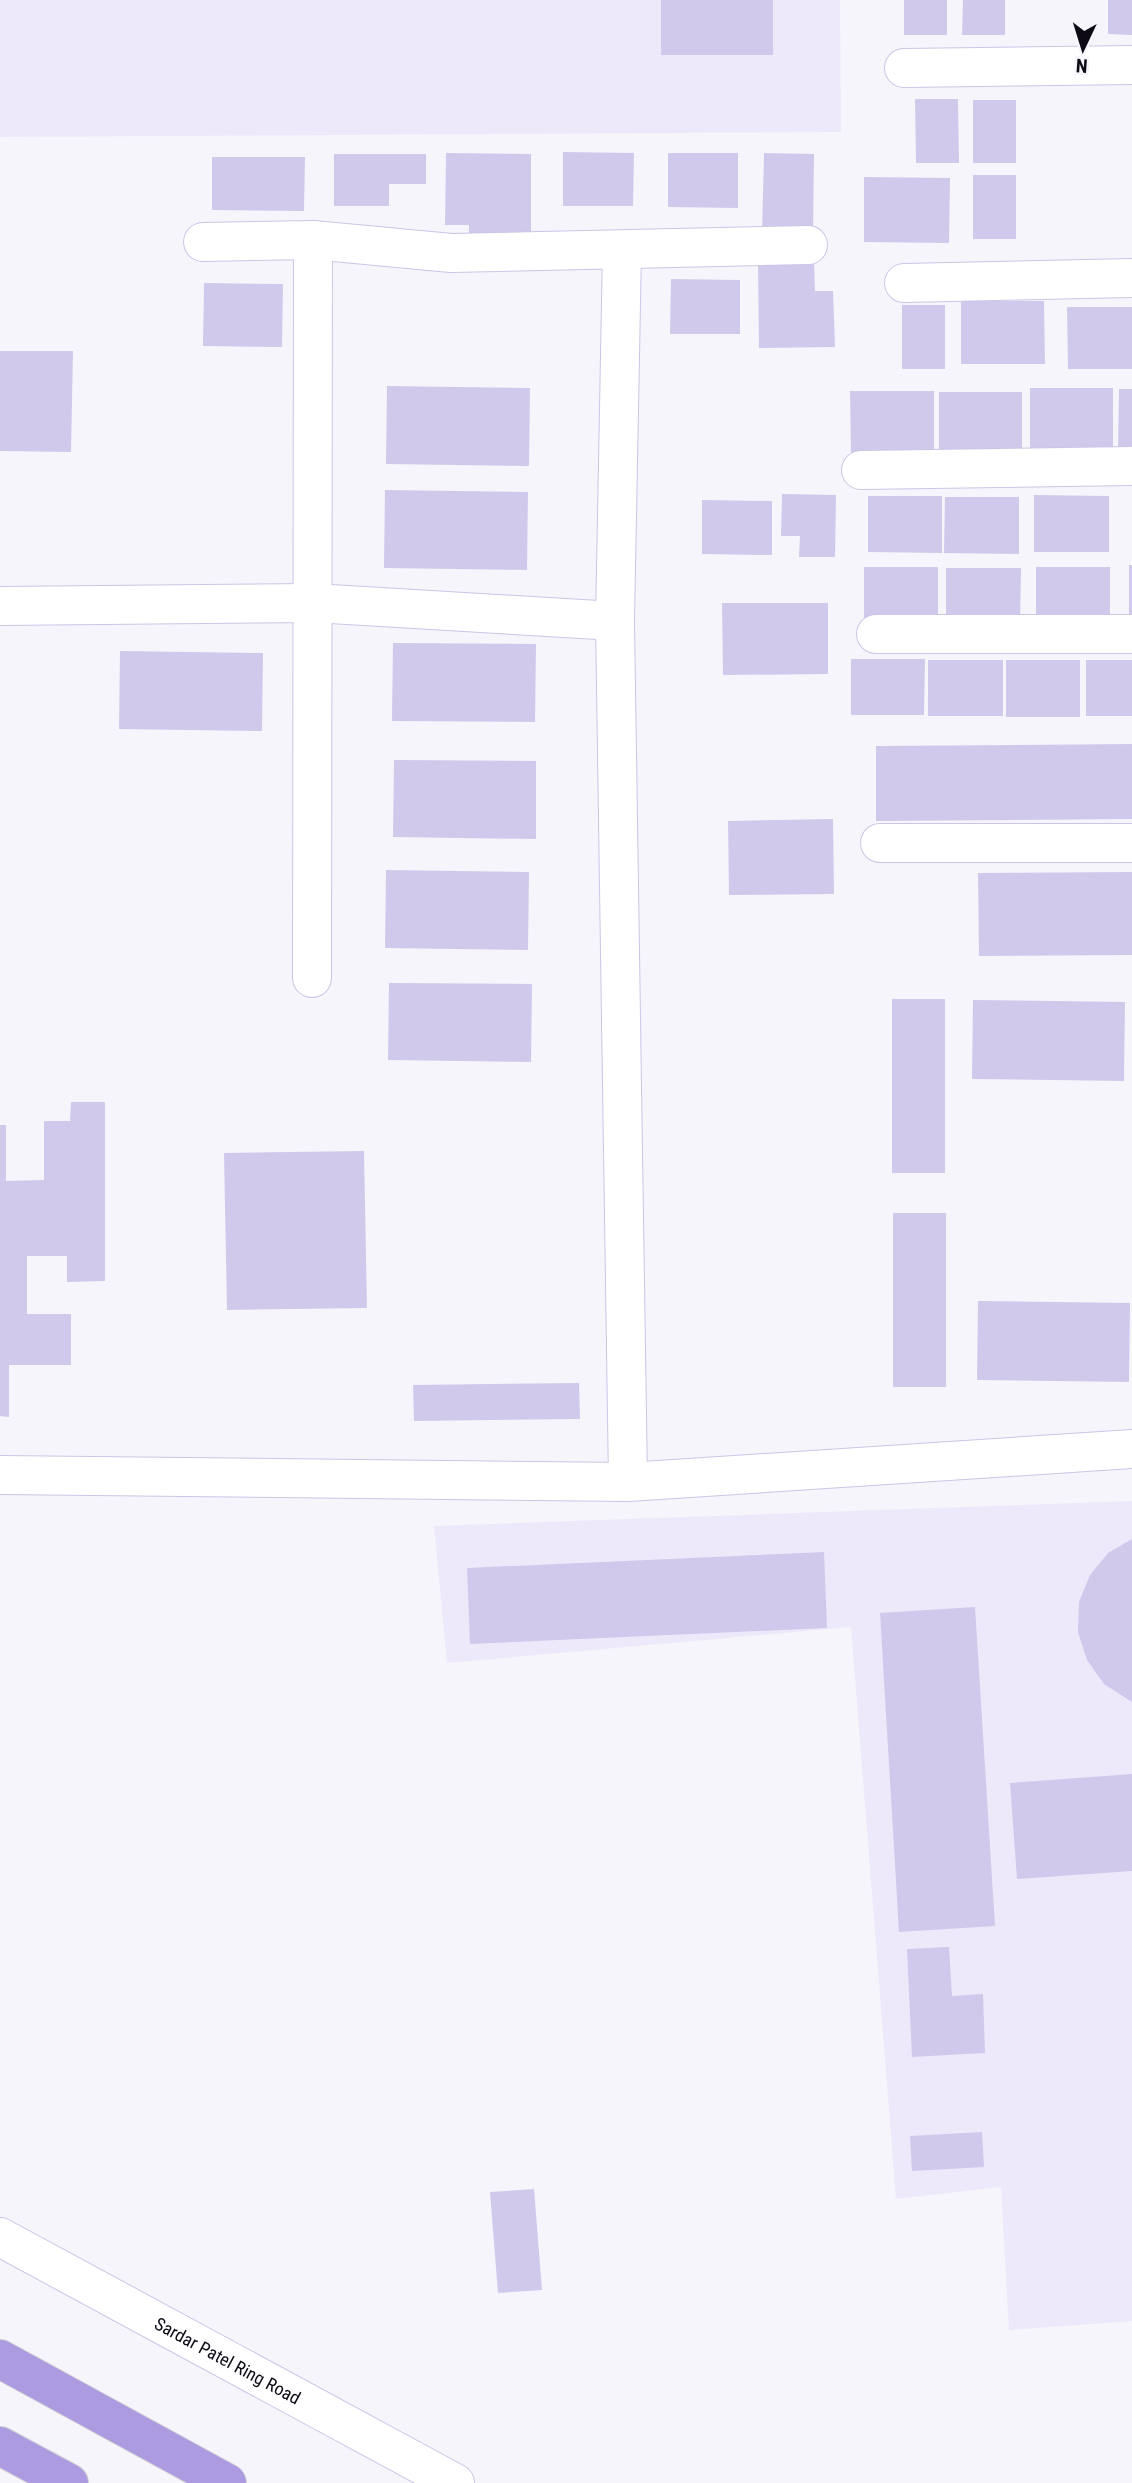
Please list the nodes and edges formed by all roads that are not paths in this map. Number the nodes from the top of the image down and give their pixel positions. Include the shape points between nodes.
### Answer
1 (1132, 65) edge
2 (904, 68) dead end
3 (313, 240) junction
4 (203, 242) dead end
5 (808, 245) dead end
6 (622, 250) junction
7 (1132, 278) edge
8 (904, 283) dead end
9 (1132, 466) edge
10 (861, 470) dead end
11 (314, 603) junction
12 (0, 606) edge
13 (615, 621) junction
14 (876, 634) dead end
15 (1132, 634) edge
16 (880, 843) dead end
17 (1132, 843) edge
18 (312, 978) dead end
19 (1132, 1449) edge
20 (0, 1475) edge
21 (628, 1482) junction
22 (0, 2237) edge
23 (0, 2359) edge
24 (0, 2446) edge
25 (69, 2483) edge
26 (227, 2483) edge
27 (455, 2483) edge

1 - 2 street
3 - 4 street
3 - 6 street via 413,251
3 - 11 street
5 - 6 street
6 - 13 street
7 - 8 street
9 - 10 street
11 - 12 street
11 - 13 street
11 - 18 street
13 - 21 street
14 - 15 street
16 - 17 street
19 - 21 street
20 - 21 street
22 - 27 street, Sardar Patel Ring Road
23 - 26 highway
24 - 25 highway

